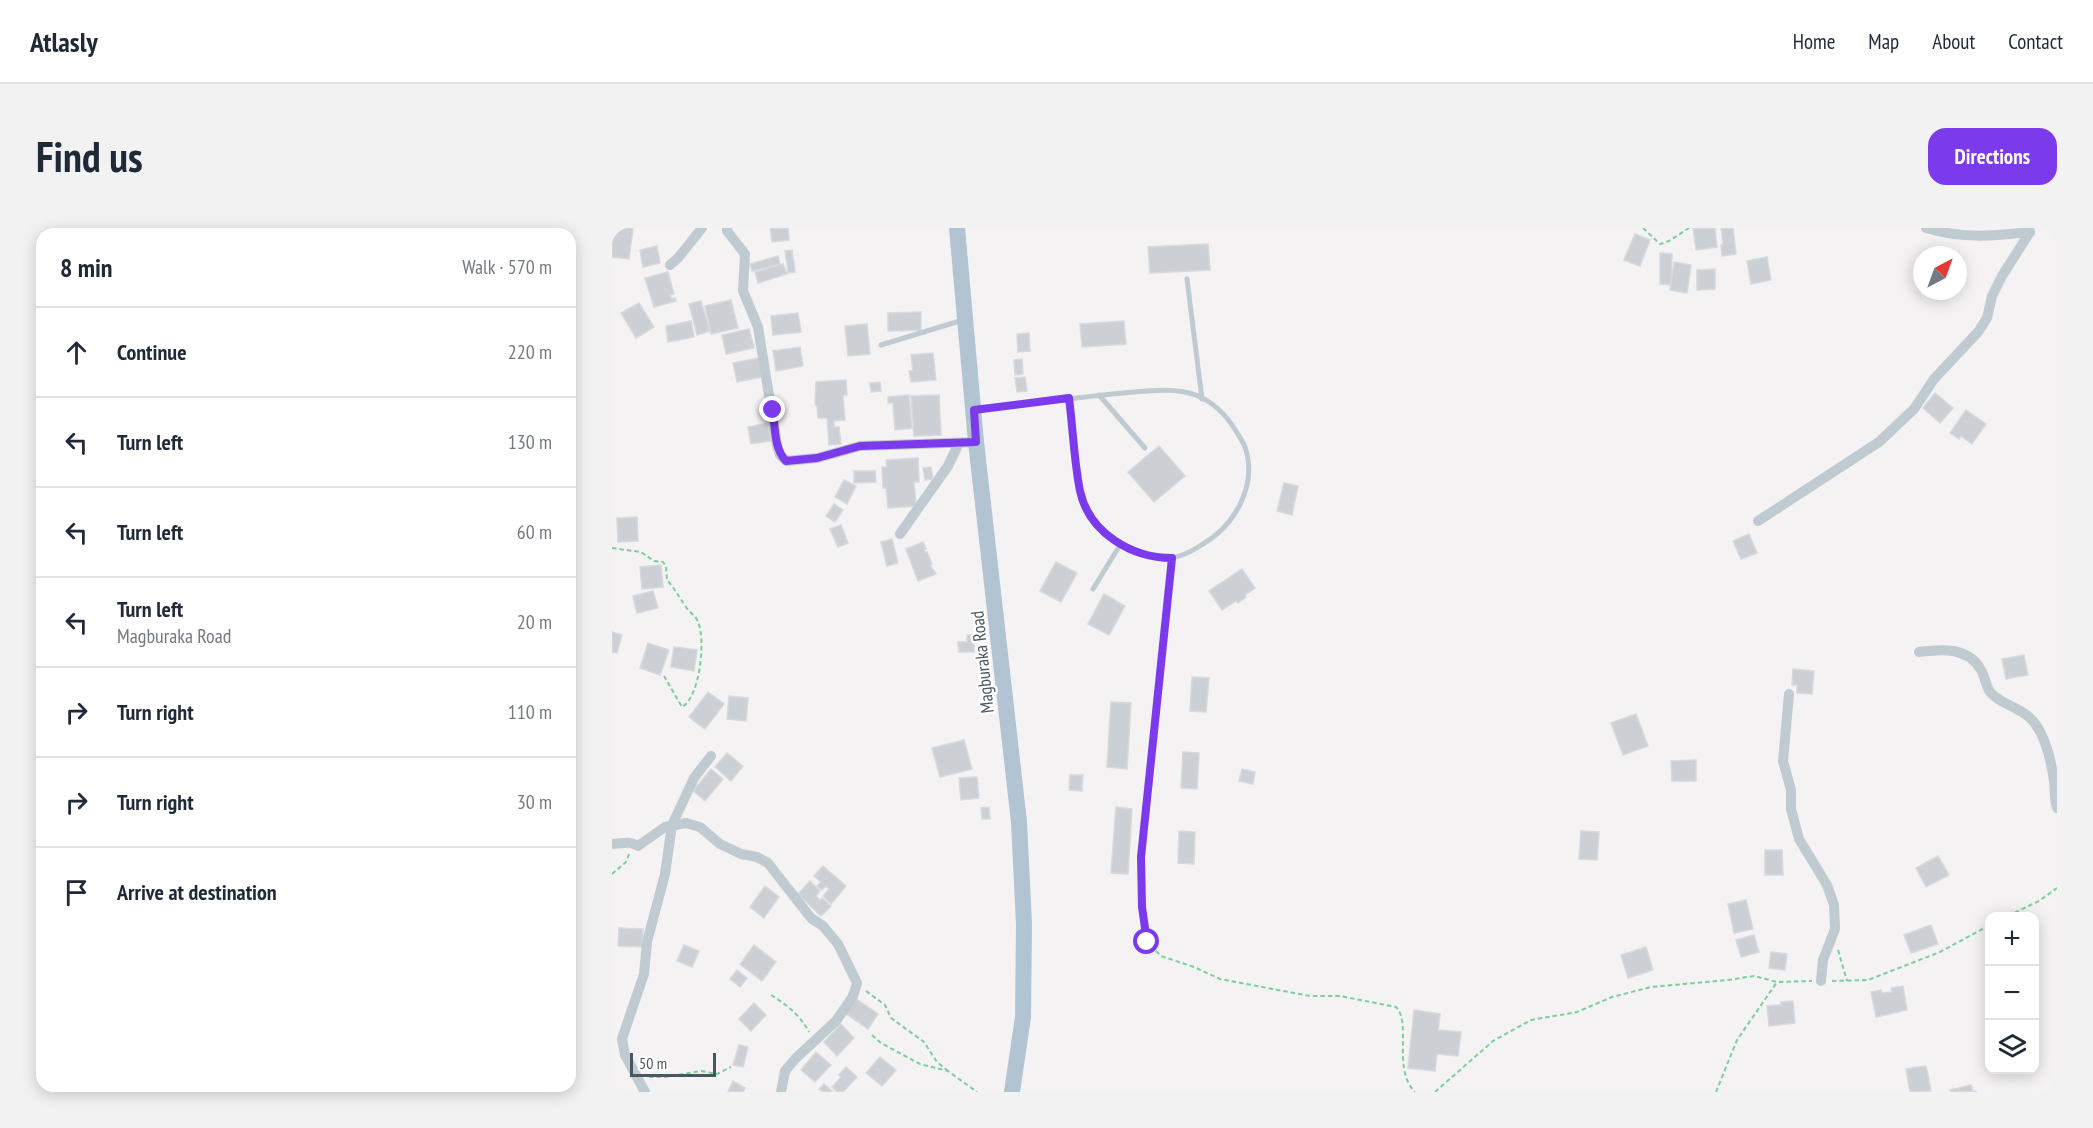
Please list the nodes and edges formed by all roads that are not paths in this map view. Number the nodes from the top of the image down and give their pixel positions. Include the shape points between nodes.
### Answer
1 (702, 228) edge
2 (727, 228) edge
3 (957, 228) edge
4 (1926, 228) edge
5 (2029, 230) edge
6 (2003, 232) edge
7 (670, 265) dead end
8 (1187, 279) dead end
9 (965, 320) junction
10 (881, 345) dead end
11 (1099, 395) junction
12 (1069, 398) junction
13 (1202, 399) junction
14 (974, 410) junction
15 (976, 442) junction
16 (959, 443) junction
17 (1145, 448) dead end
18 (1758, 521) dead end
19 (900, 534) dead end
20 (1120, 545) junction
21 (1172, 558) junction
22 (1093, 589) dead end
23 (1919, 652) dead end
24 (1789, 694) dead end
25 (711, 756) dead end
26 (2057, 808) edge
27 (672, 825) junction
28 (612, 844) edge
29 (1141, 857) road end
30 (1821, 981) road end
31 (645, 1092) edge
32 (781, 1092) edge
33 (1012, 1092) edge

1 - 7 street
2 - 16 street via 745,254 743,291 758,327 777,445 786,461 817,458 860,446
3 - 9 main road, Magburaka Road
4 - 6 street via 1949,235
5 - 6 street
5 - 18 street via 1992,296 1987,318 1934,379 1914,409 1879,442
8 - 13 lane
9 - 10 lane
9 - 14 main road, Magburaka Road
11 - 12 lane
11 - 13 lane via 1165,390
11 - 17 lane
12 - 14 lane
12 - 20 lane via 1081,493 1102,530
13 - 21 lane via 1232,423 1245,447 1249,477 1242,504 1229,524 1193,550
14 - 15 main road, Magburaka Road
15 - 16 street
15 - 33 main road, Magburaka Road via 1019,822 1023,1017
16 - 19 street via 948,466
20 - 21 lane via 1157,558
20 - 22 lane
21 - 29 lane
23 - 26 street via 1942,649 1974,659 1998,700 2031,718 2044,738
24 - 30 street via 1783,761 1791,790 1791,809 1799,839 1827,885 1834,905 1835,929 1823,960
25 - 27 street via 694,778
27 - 28 street via 638,846 622,841
27 - 31 street via 644,974 622,1039 625,1055
27 - 32 street via 700,827 720,844 768,863 811,918 838,944 857,983 836,1020 785,1071

